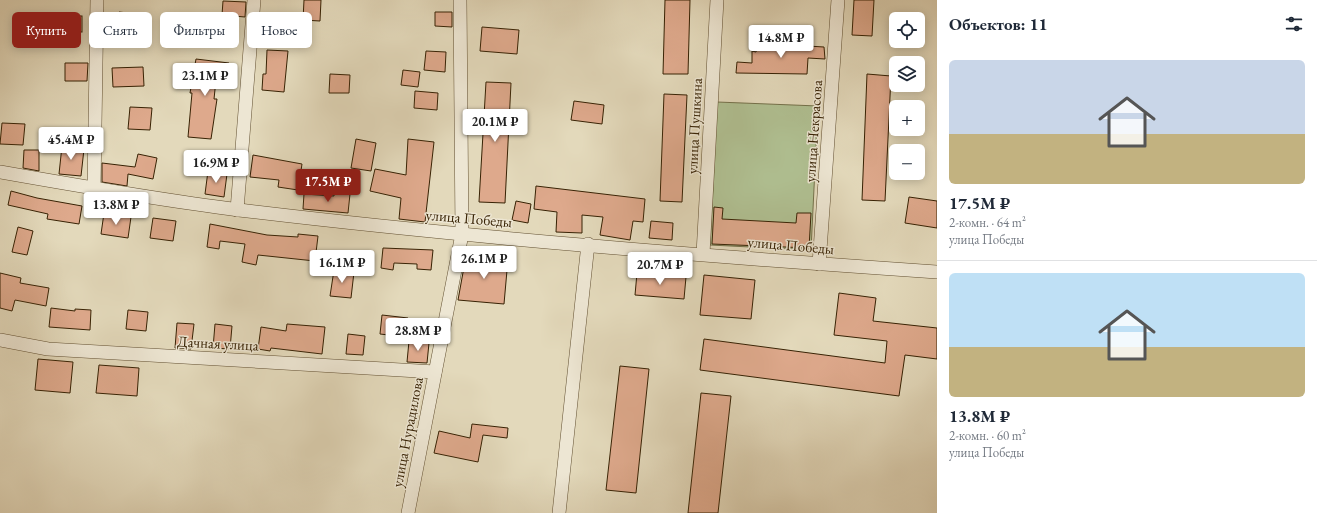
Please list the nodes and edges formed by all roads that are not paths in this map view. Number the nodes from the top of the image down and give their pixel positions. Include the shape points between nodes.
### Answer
1 (97, 0) edge
2 (254, 0) edge
3 (460, 0) edge
4 (717, 0) edge
5 (838, 0) edge
6 (0, 172) edge
7 (94, 188) junction
8 (237, 210) junction
9 (462, 234) junction
10 (588, 244) junction
11 (703, 254) junction
12 (819, 264) junction
13 (937, 272) edge
14 (0, 340) edge
15 (435, 372) junction
16 (408, 513) edge
17 (558, 513) edge

1 - 7 street
2 - 8 street
3 - 9 street, улица Нурадилова
4 - 11 street, улица Пушкина
5 - 12 street, улица Некрасова
6 - 7 street, улица Победы
7 - 8 street, улица Победы
8 - 9 street, улица Победы
9 - 10 street, улица Победы
9 - 15 street, улица Нурадилова
10 - 11 street, улица Победы
10 - 17 street
11 - 12 street, улица Победы
12 - 13 street, улица Победы
14 - 15 street, Дачная улица via 48,349
15 - 16 street, улица Нурадилова

